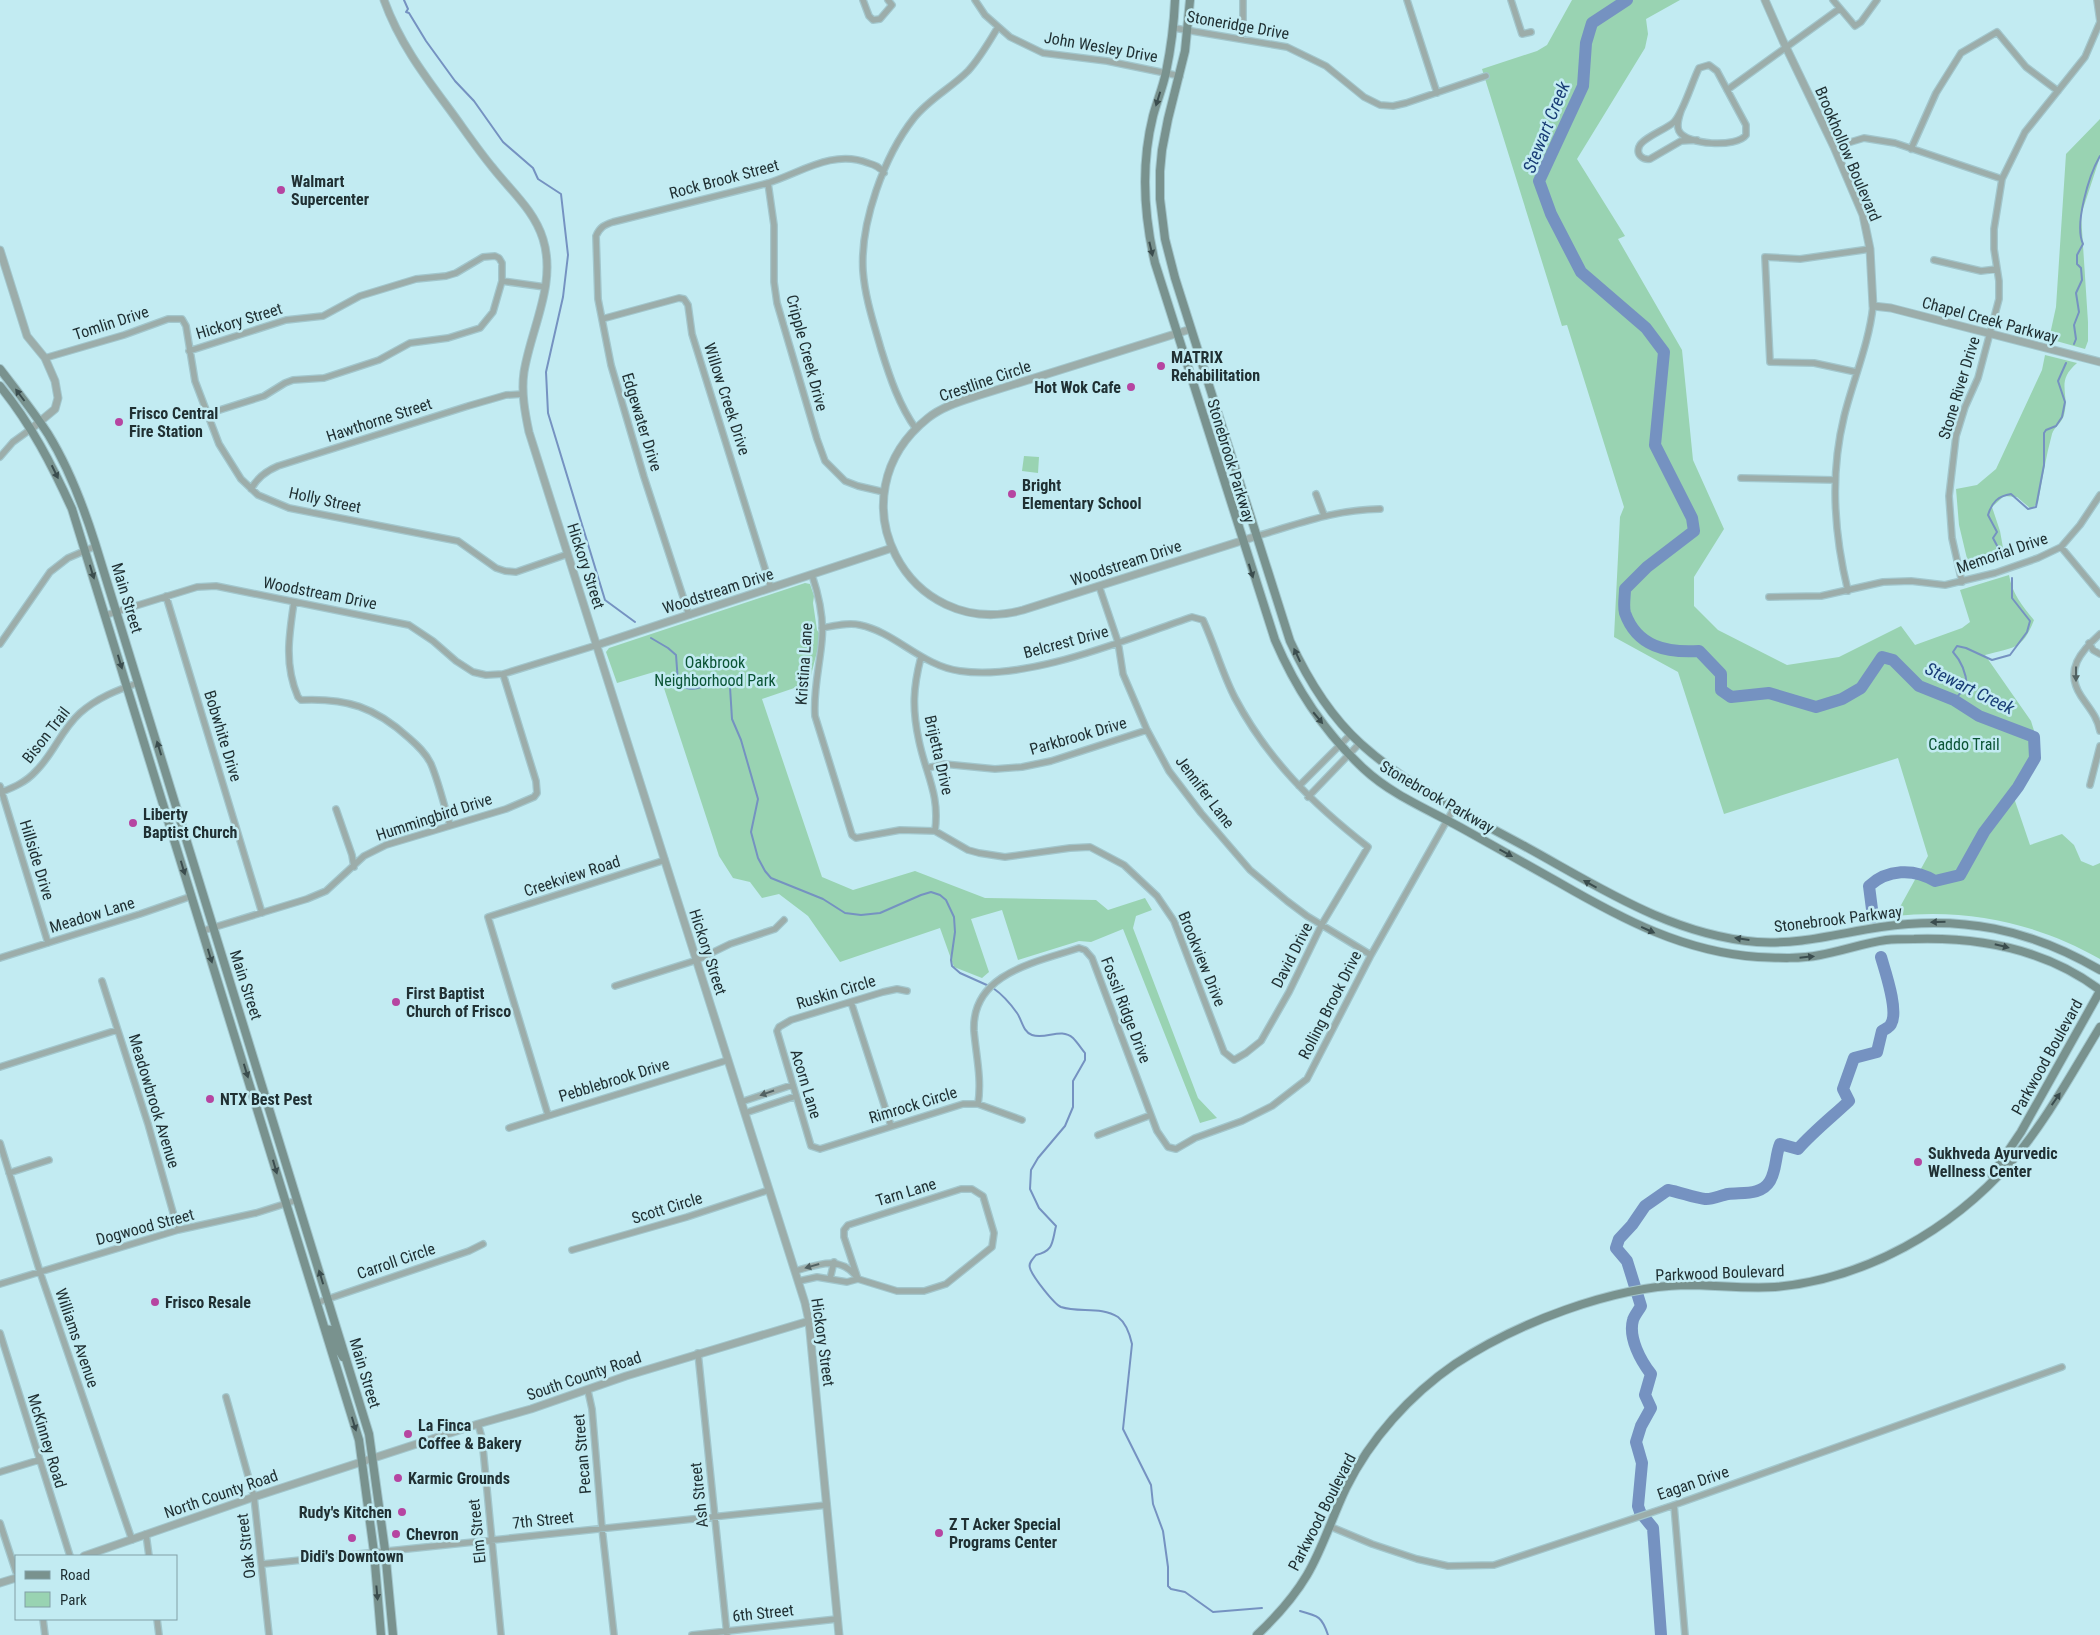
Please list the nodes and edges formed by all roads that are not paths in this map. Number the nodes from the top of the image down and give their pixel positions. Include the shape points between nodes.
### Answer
1 (384, 0) edge
2 (863, 0) edge
3 (898, 0) edge
4 (975, 0) edge
5 (1175, 0) edge
6 (1190, 0) edge
7 (1243, 0) edge
8 (1407, 0) edge
9 (1511, 0) edge
10 (1765, 0) edge
11 (1833, 0) edge
12 (1878, 0) edge
13 (2097, 0) edge
14 (890, 3) edge
15 (1839, 9) junction
16 (2100, 21) edge
17 (998, 27) junction
18 (1174, 28) junction
19 (1189, 29) junction
20 (1531, 32) dead end
21 (1241, 39) junction
22 (1786, 47) junction
23 (1166, 73) junction
24 (1180, 76) junction
25 (1486, 76) dead end
26 (1727, 90) junction
27 (2058, 91) junction
28 (1437, 93) junction
29 (1681, 111) junction
30 (1697, 140) junction
31 (1834, 147) junction
32 (1911, 149) junction
33 (884, 173) junction
34 (2002, 179) junction
35 (768, 183) junction
36 (1160, 188) junction
37 (1146, 189) junction
38 (1160, 199) junction
39 (1146, 200) junction
40 (598, 230) joint
41 (1870, 249) junction
42 (0, 250) edge
43 (1934, 260) dead end
44 (1997, 269) junction
45 (502, 281) junction
46 (545, 287) junction
47 (1873, 306) junction
48 (602, 319) junction
49 (184, 322) joint
50 (1191, 328) junction
51 (1176, 333) junction
52 (1990, 334) junction
53 (189, 351) junction
54 (45, 358) junction
55 (2100, 362) edge
56 (0, 369) edge
57 (1856, 372) junction
58 (0, 386) edge
59 (524, 394) junction
60 (207, 414) junction
61 (40, 422) junction
62 (31, 429) junction
63 (916, 429) junction
64 (0, 457) edge
65 (1741, 478) dead end
66 (1835, 480) junction
67 (251, 489) junction
68 (884, 492) junction
69 (1316, 494) dead end
70 (2100, 495) edge
71 (1380, 509) dead end
72 (1324, 515) junction
73 (1258, 536) junction
74 (1242, 541) junction
75 (96, 546) junction
76 (2061, 547) junction
77 (892, 548) junction
78 (85, 550) junction
79 (568, 554) junction
80 (812, 575) junction
81 (1962, 582) junction
82 (1099, 586) junction
83 (771, 588) junction
84 (1848, 591) junction
85 (2100, 594) edge
86 (166, 596) junction
87 (1769, 597) dead end
88 (294, 602) junction
89 (116, 612) junction
90 (689, 615) junction
91 (106, 616) junction
92 (822, 628) junction
93 (2100, 634) edge
94 (1118, 642) junction
95 (2089, 643) junction
96 (0, 644) edge
97 (597, 645) junction
98 (2100, 654) edge
99 (920, 657) junction
100 (503, 674) junction
101 (138, 683) junction
102 (127, 687) junction
103 (1147, 730) junction
104 (2100, 731) edge
105 (1351, 734) junction
106 (1360, 743) junction
107 (1341, 745) junction
108 (2100, 746) edge
109 (1349, 755) junction
110 (927, 768) junction
111 (2090, 785) dead end
112 (1299, 786) junction
113 (171, 787) junction
114 (1, 789) edge
115 (159, 791) junction
116 (1308, 797) junction
117 (1454, 808) junction
118 (336, 809) dead end
119 (1448, 820) junction
120 (450, 825) junction
121 (935, 831) junction
122 (856, 838) joint
123 (665, 860) junction
124 (354, 867) junction
125 (1567, 870) junction
126 (1559, 883) junction
127 (192, 896) junction
128 (262, 913) junction
129 (784, 920) dead end
130 (1322, 924) junction
131 (1973, 925) junction
132 (212, 927) junction
133 (202, 930) junction
134 (1714, 934) junction
135 (1970, 940) junction
136 (48, 943) junction
137 (1708, 950) junction
138 (1371, 955) junction
139 (0, 958) edge
140 (697, 960) junction
141 (2100, 970) edge
142 (102, 981) dead end
143 (614, 986) dead end
144 (907, 991) dead end
145 (2100, 991) edge
146 (851, 1002) junction
147 (240, 1010) junction
148 (228, 1014) junction
149 (2100, 1027) edge
150 (117, 1030) junction
151 (777, 1030) joint
152 (250, 1044) junction
153 (239, 1047) junction
154 (1228, 1057) joint
155 (728, 1060) junction
156 (0, 1067) edge
157 (792, 1085) junction
158 (796, 1096) junction
159 (742, 1102) junction
160 (978, 1104) junction
161 (745, 1114) junction
162 (548, 1115) junction
163 (1151, 1115) junction
164 (272, 1117) junction
165 (1022, 1120) dead end
166 (261, 1121) junction
167 (891, 1126) junction
168 (509, 1128) dead end
169 (1098, 1135) dead end
170 (0, 1143) edge
171 (811, 1146) joint
172 (1171, 1149) joint
173 (49, 1160) dead end
174 (9, 1173) junction
175 (1984, 1188) junction
176 (769, 1190) junction
177 (298, 1200) junction
178 (285, 1203) junction
179 (178, 1230) junction
180 (483, 1244) dead end
181 (572, 1250) dead end
182 (834, 1262) junction
183 (795, 1271) junction
184 (40, 1272) junction
185 (830, 1279) junction
186 (858, 1279) junction
187 (799, 1281) junction
188 (0, 1284) edge
189 (328, 1299) junction
190 (316, 1303) junction
191 (810, 1321) junction
192 (325, 1329) junction
193 (0, 1333) edge
194 (698, 1353) junction
195 (3, 1354) edge
196 (347, 1360) junction
197 (2062, 1368) dead end
198 (354, 1384) junction
199 (343, 1388) junction
200 (588, 1391) junction
201 (226, 1397) dead end
202 (478, 1424) junction
203 (38, 1460) junction
204 (368, 1460) junction
205 (0, 1472) edge
206 (254, 1497) junction
207 (826, 1505) junction
208 (1674, 1505) junction
209 (715, 1516) junction
210 (0, 1523) edge
211 (1329, 1526) junction
212 (602, 1528) junction
213 (146, 1534) junction
214 (492, 1539) junction
215 (132, 1540) junction
216 (385, 1550) junction
217 (374, 1552) junction
218 (70, 1555) edge
219 (87, 1555) edge
220 (149, 1555) edge
221 (263, 1564) junction
222 (15, 1569) edge
223 (15, 1578) edge
224 (0, 1583) edge
225 (837, 1618) junction
226 (43, 1620) edge
227 (157, 1620) edge
228 (727, 1633) edge
229 (45, 1635) edge
230 (159, 1635) edge
231 (270, 1635) edge
232 (381, 1635) edge
233 (393, 1635) edge
234 (502, 1635) edge
235 (614, 1635) edge
236 (692, 1635) edge
237 (839, 1635) edge
238 (1257, 1635) edge
239 (1685, 1635) edge

1 - 46 street, Hickory Street via 410,55 492,167 531,213 548,263
2 - 14 street via 873,20 880,19
3 - 14 street
4 - 17 street, John Wesley Drive
5 - 18 main road, Stonebrook Parkway
6 - 19 main road, Stonebrook Parkway
7 - 21 street
8 - 28 street
9 - 20 street via 1522,34
10 - 22 street, Brookhollow Boulevard
11 - 15 street
12 - 15 street via 1855,26
13 - 16 street, Stone River Drive
15 - 22 street
16 - 27 street, Stone River Drive via 2085,57
17 - 23 street, John Wesley Drive via 1010,37 1043,53
17 - 33 street via 967,72 912,120
18 - 19 street, Stoneridge Drive
18 - 23 main road, Stonebrook Parkway
19 - 21 street, Stoneridge Drive
19 - 24 main road, Stonebrook Parkway
21 - 28 street, Stoneridge Drive via 1287,47 1304,54 1326,66 1364,98 1380,105 1393,106
22 - 26 street
22 - 31 street, Brookhollow Boulevard
23 - 24 street, John Wesley Drive
23 -> 37 main road, Stonebrook Parkway via 1153,117
24 - 36 main road, Stonebrook Parkway via 1162,150
25 - 28 street, Stoneridge Drive
26 - 29 street via 1717,71 1709,65 1699,68
26 - 30 street via 1746,125 1745,137 1724,143
27 - 32 street via 2026,67 1997,32 1961,53 1936,93
27 - 34 street, Stone River Drive via 2025,132
29 - 30 street via 1677,126 1679,132
29 - 30 street via 1672,124 1641,144 1640,155 1650,159 1681,141
31 - 32 street via 1864,138
31 - 41 street, Brookhollow Boulevard via 1863,215
32 - 34 street
33 - 35 street, Rock Brook Street via 881,168 866,162 833,160 816,163
33 - 63 street via 865,234 863,271 870,312 883,356 899,403
34 - 44 street, Stone River Drive via 1994,229
35 - 40 street, Rock Brook Street via 613,222
35 - 68 street, Cripple Creek Drive via 774,225 774,282 778,304 816,439 825,461 845,481
36 - 37 main road
36 - 38 main road, Stonebrook Parkway
37 - 39 main road, Stonebrook Parkway
38 - 39 main road
38 - 50 main road, Stonebrook Parkway via 1169,260
39 -> 51 main road, Stonebrook Parkway via 1155,263
40 - 48 street, Edgewater Drive via 596,274
41 - 47 street, Brookhollow Boulevard
41 - 57 street via 1800,259 1766,257 1770,362 1814,362
42 - 54 street via 26,336
43 - 44 street via 1981,271
44 - 52 street, Stone River Drive via 1999,299
45 - 46 street
45 - 53 street, Hickory Street via 502,263 490,255 456,273 416,279 360,296 324,316 286,320
45 - 60 street, Hickory Street via 490,318 480,328 448,338 410,343 379,360 324,378 294,380 255,399
46 - 59 street, Hickory Street via 525,365
47 - 52 street, Chapel Creek Parkway
47 - 57 street, Brookhollow Boulevard
48 - 83 street, Willow Creek Drive via 679,298 688,305 697,352
48 - 90 street, Edgewater Drive via 627,421
49 - 53 street, Holly Street
49 - 54 street, Tomlin Drive via 179,318 168,319 124,336
50 - 51 street, Crestline Circle
50 - 73 main road, Stonebrook Parkway
51 - 63 street, Crestline Circle via 948,406
51 - 74 main road, Stonebrook Parkway
52 - 55 street, Chapel Creek Parkway
52 - 81 street, Stone River Drive via 1978,378 1956,436 1949,496 1952,538
53 - 60 street, Holly Street
54 - 61 street via 58,398 55,409
61 -> 56 main road, Main Street
57 - 66 street, Brookhollow Boulevard via 1843,418
58 - 62 main road, Main Street
59 - 67 street, Hawthorne Street via 506,395 468,406 278,466 256,480
59 - 79 street, Hickory Street via 529,432
60 - 67 street, Holly Street via 225,453
61 - 62 street
61 - 75 main road, Main Street via 68,471
62 - 64 street
62 -> 78 main road, Main Street via 69,501
63 - 68 street, Crestline Circle via 892,461
65 - 66 street
66 - 84 street, Brookhollow Boulevard via 1839,555
67 - 79 street, Holly Street via 265,499 289,508 458,541 505,571 516,572
68 - 77 street, Crestline Circle via 883,513
69 - 72 street
70 - 76 street, Memorial Drive
71 - 72 street, Woodstream Drive
72 - 73 street, Woodstream Drive
73 - 74 street, Woodstream Drive
105 -> 73 main road, Stonebrook Parkway via 1315,688 1301,664 1281,615
74 - 82 street, Woodstream Drive
74 -> 107 main road, Stonebrook Parkway via 1283,661 1308,705
75 - 78 street
75 - 89 main road, Main Street
76 - 81 street, Memorial Drive via 2038,558
76 - 85 street
77 - 80 street, Woodstream Drive
77 - 82 street, Woodstream Drive via 918,586 941,602 988,616 1012,614
78 -> 91 main road, Main Street
78 - 96 street via 50,572
79 - 97 street, Hickory Street
80 - 83 street, Woodstream Drive
80 - 92 street, Kristina Lane via 819,595
81 - 84 street, Memorial Drive via 1945,585 1883,582
82 - 94 street, Jennifer Lane
83 - 90 street, Woodstream Drive
84 - 87 street, Memorial Drive via 1821,596
86 - 88 street, Woodstream Drive via 216,586
86 - 89 street, Woodstream Drive
86 - 128 street, Bobwhite Drive
88 - 100 street, Woodstream Drive via 409,625 473,672
88 - 120 street via 288,661 298,697 301,700 356,705 376,712 390,722 431,763
89 - 91 street, Woodstream Drive
89 - 101 main road, Main Street
90 - 97 street, Woodstream Drive
91 -> 102 main road, Main Street
92 - 99 street, Belcrest Drive via 859,624 878,631
92 - 122 street, Kristina Lane via 814,716 849,829
93 - 95 street
94 - 99 street, Belcrest Drive via 1049,664 1009,670 958,671
94 - 103 street, Jennifer Lane via 1124,674
94 - 112 street, Belcrest Drive via 1192,617 1203,620 1235,697 1268,751
95 - 98 street via 2092,650
95 -> 104 street via 2077,660 2075,679
97 - 100 street, Woodstream Drive
97 - 123 street, Hickory Street
99 - 110 street, Brijetta Drive via 913,692 919,742
100 - 120 street, Hummingbird Drive via 537,793 530,800
101 - 102 street, Bison Trail
113 -> 101 main road, Main Street
102 - 114 street, Bison Trail via 94,702 79,714 36,772 22,783
102 - 115 main road, Main Street
103 - 110 street, Parkbrook Drive via 1066,757 1022,767 995,769 944,764
103 - 130 street, Jennifer Lane via 1169,770 1201,814 1250,870 1287,901
105 - 106 main road, Stonebrook Parkway
105 - 107 street
106 - 109 street
106 - 117 main road, Stonebrook Parkway via 1402,776
107 - 109 main road, Stonebrook Parkway
107 - 112 street
108 - 111 street
109 - 116 street
109 - 119 main road, Stonebrook Parkway via 1395,792
110 - 121 street, Brijetta Drive via 937,802
112 - 116 street
113 - 115 main road
113 - 132 main road, Main Street
114 - 136 street, Hillside Drive
115 -> 127 main road, Main Street
116 - 130 street, David Drive via 1368,847
117 - 119 street, Rolling Brook Drive
117 - 125 main road, Stonebrook Parkway
118 - 124 street
119 -> 126 main road, Stonebrook Parkway
119 - 138 street, Rolling Brook Drive
120 - 124 street, Hummingbird Drive via 386,846 364,856
121 - 122 street, Brookview Drive via 900,830
121 - 154 street, Brookview Drive via 968,850 985,855 1005,857 1090,847 1124,865 1157,896 1174,921 1220,1046
123 - 140 street, Hickory Street
123 - 162 street, Creekview Road via 488,917
124 - 128 street, Hummingbird Drive via 326,891
125 - 126 main road
134 -> 125 main road, Stonebrook Parkway via 1664,920
126 -> 137 main road, Stonebrook Parkway via 1654,933
127 - 133 main road, Main Street
127 - 136 street, Meadow Lane
128 - 132 street, Hummingbird Drive
129 - 140 street via 775,929 730,944
130 - 138 street, Jennifer Lane
130 - 154 street, David Drive via 1261,1041 1234,1060
131 -> 134 main road, Stonebrook Parkway via 1916,923 1789,941 1757,942
131 - 135 main road
131 - 141 main road, Stonebrook Parkway via 2016,933 2048,944
132 - 133 street, Hummingbird Drive
132 - 147 main road, Main Street
133 -> 148 main road, Main Street
134 - 137 main road
137 -> 135 main road, Stonebrook Parkway via 1790,958 1887,940
135 -> 145 main road, Stonebrook Parkway via 2041,958 2068,970
136 - 139 street, Meadow Lane
138 - 172 street, Rolling Brook Drive via 1319,1059 1300,1086 1252,1117
140 - 143 street
140 - 155 street, Hickory Street
142 - 150 street, Meadowbrook Avenue
144 - 146 street, Ruskin Circle via 882,992
145 - 175 main road, Parkwood Boulevard via 2021,1132
146 - 151 street, Ruskin Circle via 791,1020
146 - 167 street
147 - 148 main road
147 - 152 main road, Main Street
148 - 153 main road, Main Street
175 -> 149 main road, Parkwood Boulevard via 2011,1162 2063,1089
150 - 156 street
150 - 179 street, Meadowbrook Avenue
151 - 157 street, Acorn Lane
152 - 153 main road
152 - 164 main road, Main Street
153 -> 166 main road, Main Street
155 - 159 street, Hickory Street
155 - 162 street, Pebblebrook Drive
157 - 158 street, Acorn Lane
157 -> 159 street
158 - 161 street
158 - 171 street, Acorn Lane
159 - 161 street, Hickory Street
160 - 163 street, Fossil Ridge Drive via 981,1088 974,1028 983,996 998,978 1009,972 1079,948 1092,958
160 - 165 street, Rimrock Circle
160 - 167 street, Rimrock Circle via 952,1106
161 - 176 street, Hickory Street
162 - 168 street, Pebblebrook Drive
163 - 169 street
163 - 172 street, Fossil Ridge Drive via 1160,1136
164 - 166 main road
164 - 177 main road, Main Street
166 -> 178 main road, Main Street
167 - 171 street, Rimrock Circle via 820,1149
170 - 174 street, Williams Avenue
173 - 174 street
174 - 184 street, Williams Avenue
175 - 211 main road, Parkwood Boulevard via 1958,1212 1915,1242 1853,1269 1805,1283 1774,1287 1686,1285 1609,1296 1582,1304 1496,1341 1434,1380 1399,1412 1368,1450 1345,1489
176 - 181 street, Scott Circle
176 - 183 street, Hickory Street
177 - 178 street, Dogwood Street
189 -> 177 main road, Main Street
178 - 179 street, Dogwood Street via 248,1215
178 - 190 main road, Main Street
179 - 184 street, Dogwood Street
180 - 189 street, Carroll Circle
182 -> 183 street
182 - 185 street
182 - 186 street via 845,1266
183 - 187 street, Hickory Street
184 - 188 street, Dogwood Street
184 - 215 street, Williams Avenue
185 - 186 street via 847,1282
185 - 187 street via 817,1277
186 - 186 street, Tarn Lane via 897,1291 914,1292 934,1289 955,1278 988,1252 994,1242 983,1196 976,1190 961,1189 851,1223 844,1237
187 - 191 street, Hickory Street
189 - 190 street, Carroll Circle
189 - 196 main road, Main Street
190 - 192 main road, Main Street
191 - 194 street, South County Road
191 - 207 street, Hickory Street
192 - 196 main road via 331,1330 340,1354
192 - 199 main road, Main Street
193 - 195 street, McKinney Road
194 - 200 street, South County Road
194 - 209 street, Ash Street
195 - 203 street, McKinney Road
196 - 198 main road, Main Street
197 - 208 street, Eagan Drive
198 - 199 main road
198 - 204 main road, Main Street via 369,1434
199 -> 204 main road, Main Street
200 - 202 street, South County Road
200 - 212 street, Pecan Street
201 - 206 street, Oak Street
202 - 204 street, South County Road
202 - 214 street, Elm Street
203 - 205 street
203 - 218 street, McKinney Road
204 - 206 street, North County Road
204 - 216 main road, Main Street
204 - 217 main road, Main Street
206 - 213 street, North County Road
206 - 221 street, Oak Street
207 - 209 street, 7th Street
207 - 225 street, Hickory Street
208 - 211 street, Eagan Drive via 1504,1562 1483,1566 1448,1566 1417,1560
208 - 239 street
209 - 212 street, 7th Street
209 - 228 street, Ash Street
210 - 222 street
211 - 238 main road, Parkwood Boulevard via 1307,1575 1282,1609
212 - 214 street, 7th Street
212 - 235 street, Pecan Street
213 - 215 street, North County Road
213 - 220 street
214 - 216 street, 7th Street
214 - 234 street, Elm Street
215 - 219 street, North County Road
216 - 217 street, 7th Street
216 - 233 main road, Main Street
217 - 221 street, 7th Street
217 -> 232 main road, Main Street
221 - 231 street, Oak Street
223 - 224 street
225 - 228 street, 6th Street
225 - 237 street, Hickory Street
226 - 229 street
227 - 230 street
228 - 236 street, 6th Street

